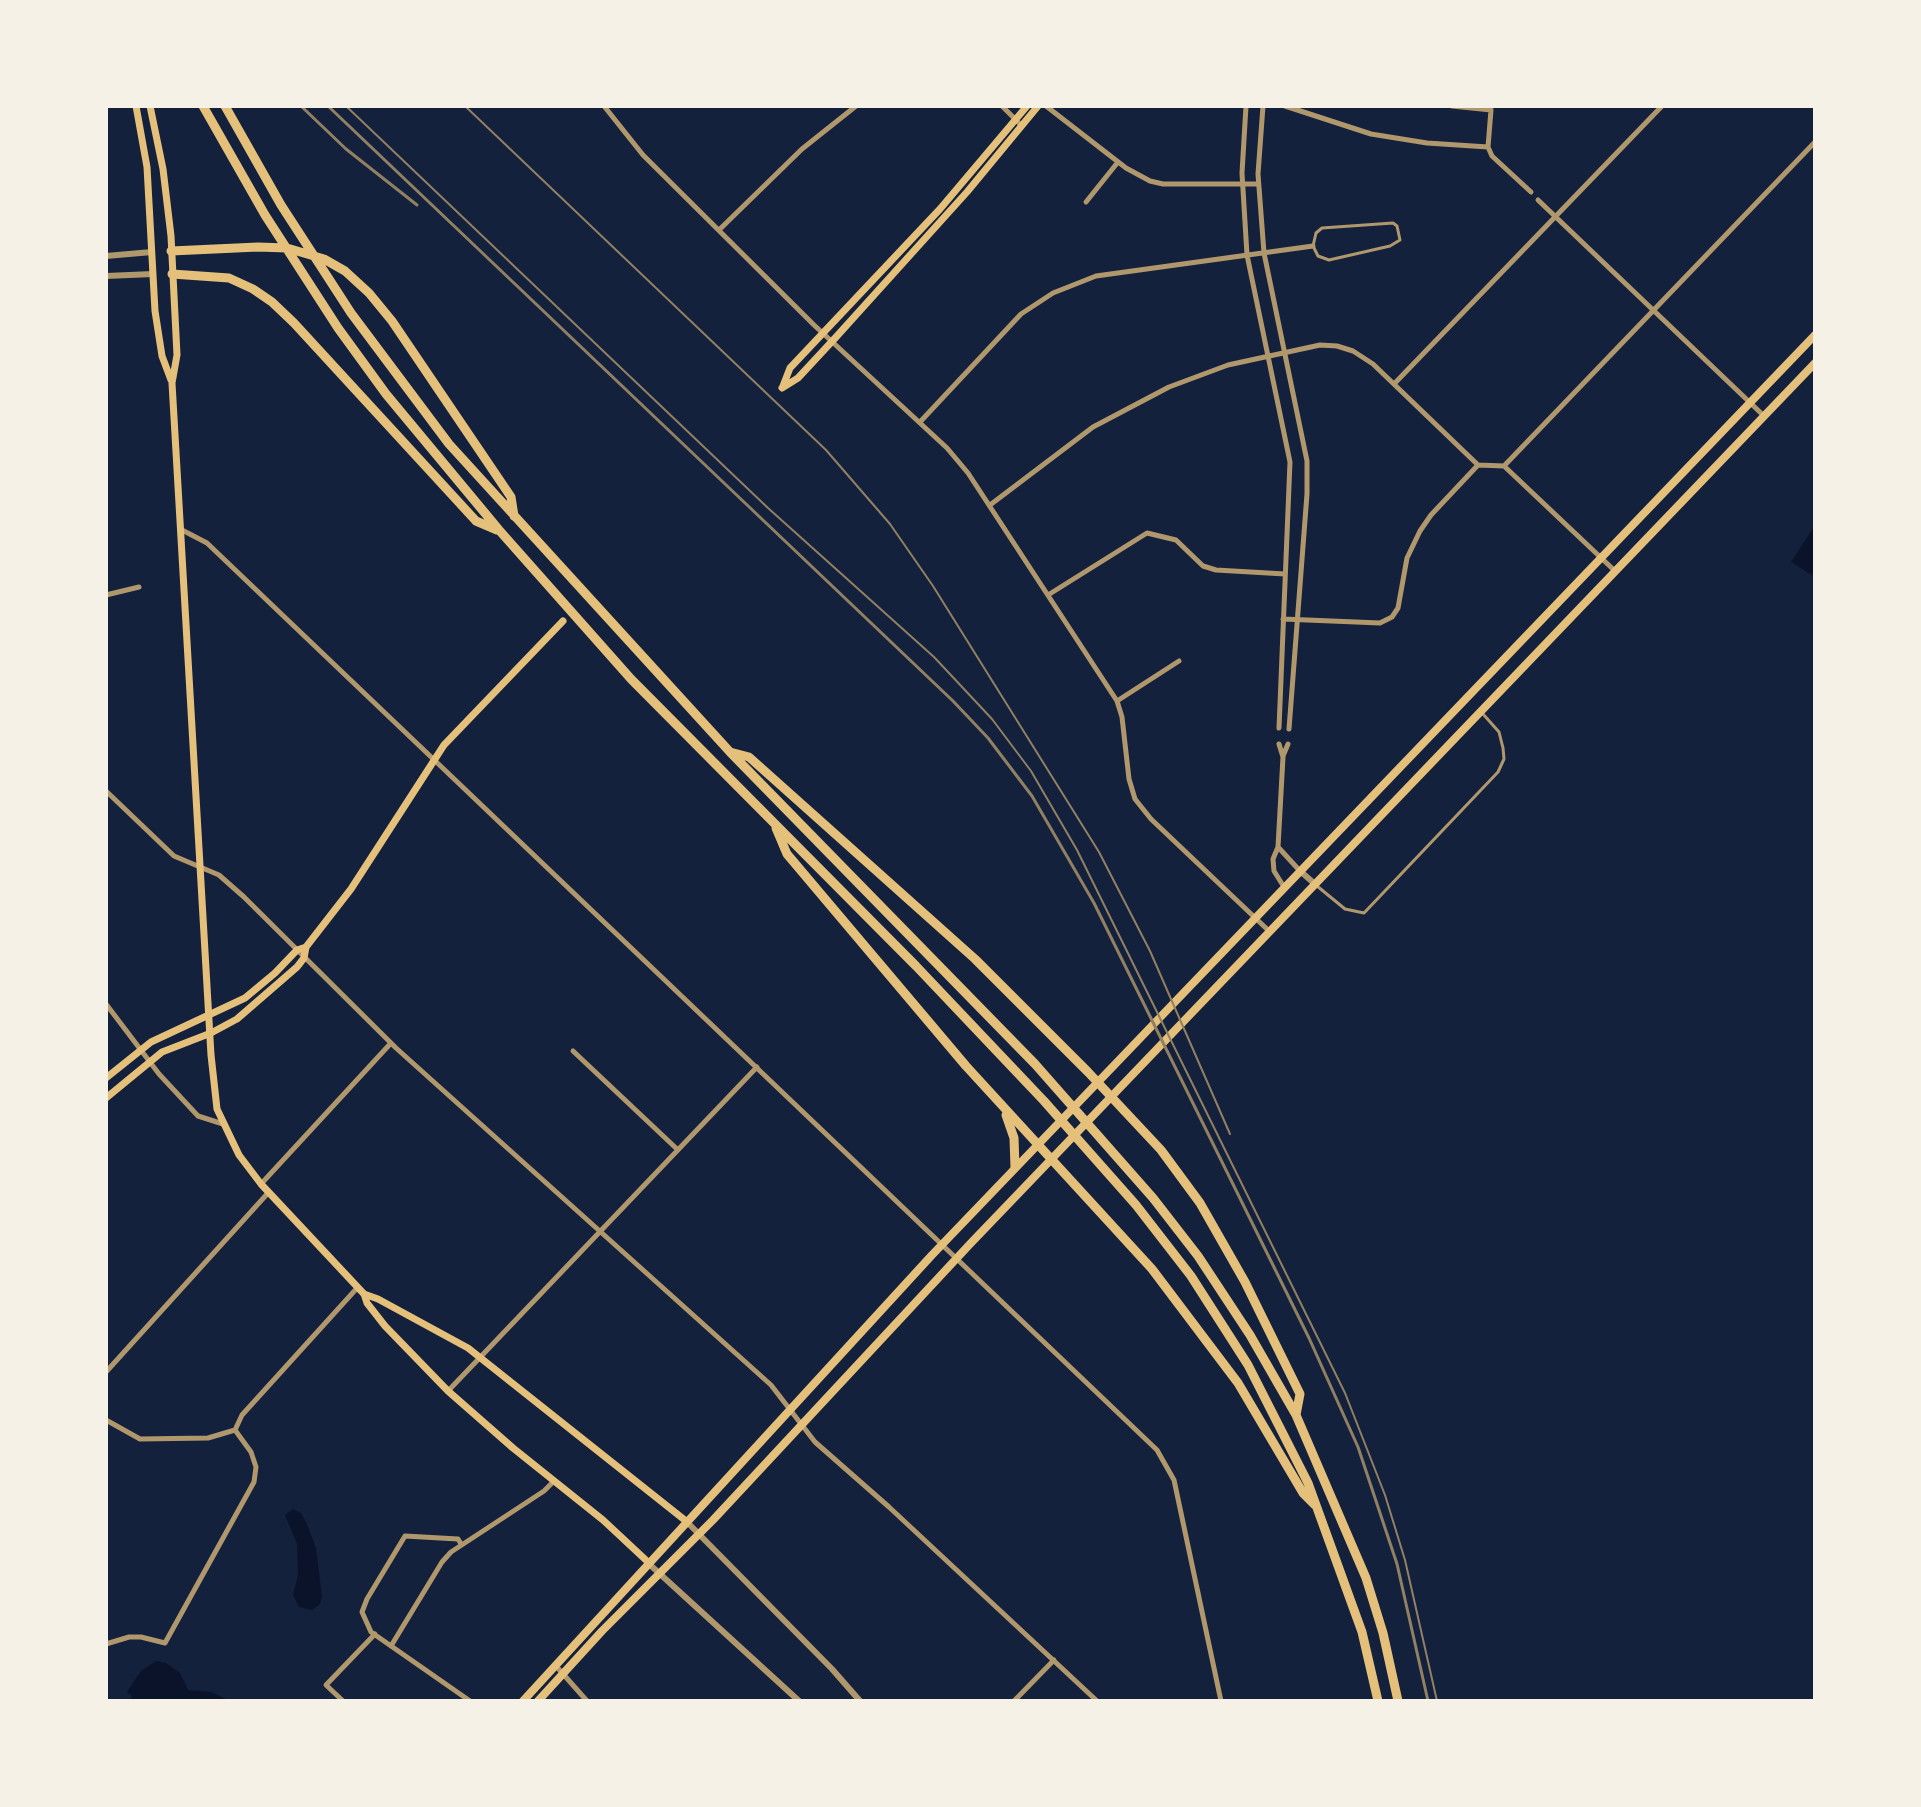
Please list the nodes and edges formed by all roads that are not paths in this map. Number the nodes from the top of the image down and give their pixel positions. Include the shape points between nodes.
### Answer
1 (136, 106) edge
2 (150, 106) edge
3 (203, 106) edge
4 (225, 106) edge
5 (604, 106) edge
6 (856, 106) edge
7 (1002, 106) edge
8 (1027, 106) edge
9 (1038, 106) edge
10 (1046, 106) edge
11 (1246, 106) edge
12 (1263, 106) edge
13 (1285, 106) edge
14 (1452, 106) edge
15 (1662, 106) edge
16 (1492, 108) edge
17 (1019, 123) junction
18 (1815, 142) edge
19 (1488, 147) junction
20 (1118, 162) junction
21 (1242, 183) junction
22 (1258, 184) junction
23 (1531, 192) dead end
24 (1538, 200) dead end
25 (1086, 202) dead end
26 (1556, 217) junction
27 (719, 230) junction
28 (1313, 246) junction
29 (171, 251) junction
30 (152, 252) junction
31 (1264, 253) junction
32 (1247, 255) junction
33 (106, 256) edge
34 (153, 274) junction
35 (172, 274) junction
36 (106, 276) edge
37 (1653, 311) junction
38 (823, 332) junction
39 (1815, 335) edge
40 (832, 341) junction
41 (1283, 352) junction
42 (1268, 355) junction
43 (1815, 363) edge
44 (172, 383) junction
45 (1394, 384) junction
46 (1749, 403) junction
47 (1764, 416) junction
48 (920, 422) junction
49 (1478, 465) junction
50 (1504, 466) junction
51 (990, 505) junction
52 (514, 516) junction
53 (182, 530) junction
54 (499, 530) junction
55 (1601, 558) junction
56 (1615, 571) junction
57 (1285, 574) junction
58 (139, 587) dead end
59 (106, 595) edge
60 (1048, 595) junction
61 (1283, 619) junction
62 (1298, 620) junction
63 (563, 621) dead end
64 (1179, 661) dead end
65 (1465, 699) junction
66 (1117, 701) junction
67 (1481, 711) junction
68 (1280, 712) junction
69 (1292, 713) junction
70 (1279, 728) dead end
71 (1289, 729) dead end
72 (1279, 744) dead end
73 (1288, 744) dead end
74 (730, 752) junction
75 (1283, 757) junction
76 (434, 759) junction
77 (106, 791) edge
78 (775, 824) junction
79 (1278, 847) junction
80 (202, 868) junction
81 (1300, 871) junction
82 (1315, 884) junction
83 (1284, 887) junction
84 (1254, 917) junction
85 (1270, 932) junction
86 (306, 947) junction
87 (297, 950) junction
88 (304, 958) junction
89 (106, 1004) edge
90 (210, 1016) junction
91 (211, 1033) junction
92 (391, 1043) junction
93 (141, 1049) junction
94 (573, 1051) dead end
95 (150, 1062) junction
96 (757, 1067) junction
97 (106, 1078) edge
98 (1097, 1081) junction
99 (1112, 1097) junction
100 (106, 1098) edge
101 (1000, 1105) junction
102 (223, 1124) junction
103 (1037, 1144) junction
104 (678, 1150) junction
105 (1052, 1159) junction
106 (1015, 1167) junction
107 (261, 1184) junction
108 (268, 1193) junction
109 (600, 1232) junction
110 (942, 1244) junction
111 (957, 1258) junction
112 (358, 1287) junction
113 (364, 1294) junction
114 (480, 1357) junction
115 (106, 1372) edge
116 (448, 1391) junction
117 (790, 1408) junction
118 (1296, 1415) junction
119 (106, 1420) edge
120 (802, 1424) junction
121 (235, 1430) junction
122 (554, 1481) junction
123 (1319, 1508) junction
124 (686, 1521) junction
125 (699, 1533) junction
126 (461, 1544) junction
127 (648, 1562) junction
128 (660, 1574) junction
129 (375, 1634) junction
130 (106, 1644) edge
131 (391, 1646) junction
132 (1054, 1660) junction
133 (556, 1666) junction
134 (564, 1674) junction
135 (343, 1701) edge
136 (470, 1701) edge
137 (523, 1701) edge
138 (538, 1701) edge
139 (587, 1701) edge
140 (799, 1701) edge
141 (860, 1701) edge
142 (1014, 1701) edge
143 (1097, 1701) edge
144 (1221, 1701) edge
145 (1378, 1701) edge
146 (1398, 1701) edge

1 - 30 main road via 145,145
2 - 29 main road
3 - 54 highway via 338,328
4 - 52 highway via 351,313 449,444
5 - 27 street via 643,155
6 - 27 street via 802,149
7 - 17 street
8 - 17 main road
9 - 17 main road
10 - 20 street
11 - 21 street
12 - 22 street
13 - 19 street via 1381,136
14 - 16 street
15 - 26 street
16 - 19 street
17 - 38 main road
17 - 40 main road
18 - 37 street
19 - 23 street
20 - 21 street via 1163,184
20 - 25 street
21 - 22 street
21 - 32 street
22 - 31 street
24 - 26 street
26 - 37 street
26 - 45 street
27 - 38 street
28 - 28 lane via 1318,256 1329,260 1400,240 1393,223 1328,227 1316,233
28 - 31 street
29 - 30 main road
29 - 35 main road
29 - 52 highway via 295,250 324,259 358,281 511,497
30 - 33 street
30 - 34 main road
31 - 32 street
31 - 41 street
32 - 42 street
32 - 48 street via 1096,276 1053,293 1005,330
34 - 35 main road
34 - 36 street
34 - 44 main road via 162,356
35 - 44 main road via 177,355
35 - 54 highway via 229,278 272,302 476,521
37 - 46 street
37 - 50 street
38 - 40 street
38 - 40 main road via 790,368 782,388
39 - 46 main road
40 - 48 street
41 - 42 street
41 - 45 street via 1337,346 1362,356
41 - 62 street via 1307,461
42 - 51 street via 1218,368 1093,427
42 - 57 street via 1289,453
43 - 47 main road
44 - 53 main road
45 - 49 street
46 - 47 street
46 - 55 main road
47 - 56 main road
48 - 51 street
49 - 50 street
49 - 62 street via 1420,531 1407,558 1392,617 1380,623
50 - 55 street
51 - 60 street
52 - 74 highway
53 - 76 street via 207,543
53 - 80 main road
54 - 78 highway via 631,679
55 - 56 street
55 - 65 main road
56 - 67 main road
57 - 60 street via 1216,570 1203,566 1176,540 1147,533
57 - 61 street
58 - 59 street
60 - 66 street
61 - 62 street
61 - 68 street
62 - 69 street
63 - 76 main road
64 - 66 street
65 - 67 main road
65 - 81 main road
66 - 84 street via 1135,799
67 - 82 main road
67 - 82 lane via 1499,732 1504,759 1498,772 1364,913 1345,909
68 - 69 street
68 - 70 street
69 - 71 street
72 - 75 street
73 - 75 street
74 - 98 highway via 749,757 860,854
74 - 118 highway via 1057,1088 1169,1216 1226,1296
75 - 79 street
76 - 86 main road via 355,883
76 - 96 street
77 - 80 street via 166,850
78 - 101 highway via 787,854
78 - 123 highway via 1044,1101 1168,1246 1265,1396
79 - 81 street
79 - 83 street via 1273,865
80 - 87 street via 219,875
80 - 90 main road
81 - 82 street
81 - 83 main road
82 - 85 main road
83 - 84 main road
84 - 85 street
84 - 98 main road
85 - 99 main road
86 - 87 main road
86 - 88 main road
87 - 88 street
87 - 90 main road via 254,992
88 - 91 main road via 245,1012
88 - 92 street
89 - 93 street
90 - 91 main road
90 - 93 main road
91 - 95 main road via 175,1045
91 - 102 main road via 214,1093
92 - 107 street
92 - 109 street
93 - 95 street
93 - 97 main road
94 - 104 street
95 - 100 main road
95 - 102 street via 198,1116
96 - 104 street
96 - 110 street
98 - 99 highway
98 - 103 main road
99 - 105 main road
99 - 118 highway via 1161,1150 1212,1224 1300,1394
101 - 103 highway
101 - 106 highway via 1013,1133
102 - 107 main road
103 - 105 highway
103 - 106 main road
104 - 109 street
105 - 111 main road
105 - 123 highway via 1210,1342 1303,1493
106 - 110 main road
107 - 108 main road
108 - 112 main road
108 - 115 street
109 - 114 street
109 - 117 street
110 - 111 street
110 - 117 main road
111 - 120 main road
111 - 144 street via 1164,1460 1176,1488
112 - 113 main road
112 - 121 street via 242,1415
113 - 114 main road
113 - 116 main road via 385,1326
114 - 116 street
114 - 124 main road
116 - 122 main road
117 - 120 street
117 - 124 main road
118 - 146 highway via 1366,1578
119 - 121 street via 140,1439 208,1438
120 - 125 main road
120 - 132 street via 815,1442
121 - 130 street via 251,1452 254,1482 165,1643 129,1637
122 - 126 street
122 - 127 main road
123 - 145 highway via 1362,1632
124 - 125 street
124 - 127 main road
125 - 128 main road
125 - 141 street
126 - 129 street via 458,1539 405,1536 362,1612
126 - 131 street via 442,1562
127 - 128 street
127 - 133 main road
128 - 134 main road
128 - 140 street
129 - 131 street
129 - 135 street via 326,1685
131 - 136 street
132 - 142 street
132 - 143 street
133 - 134 street
133 - 137 main road
134 - 138 main road
134 - 139 street

